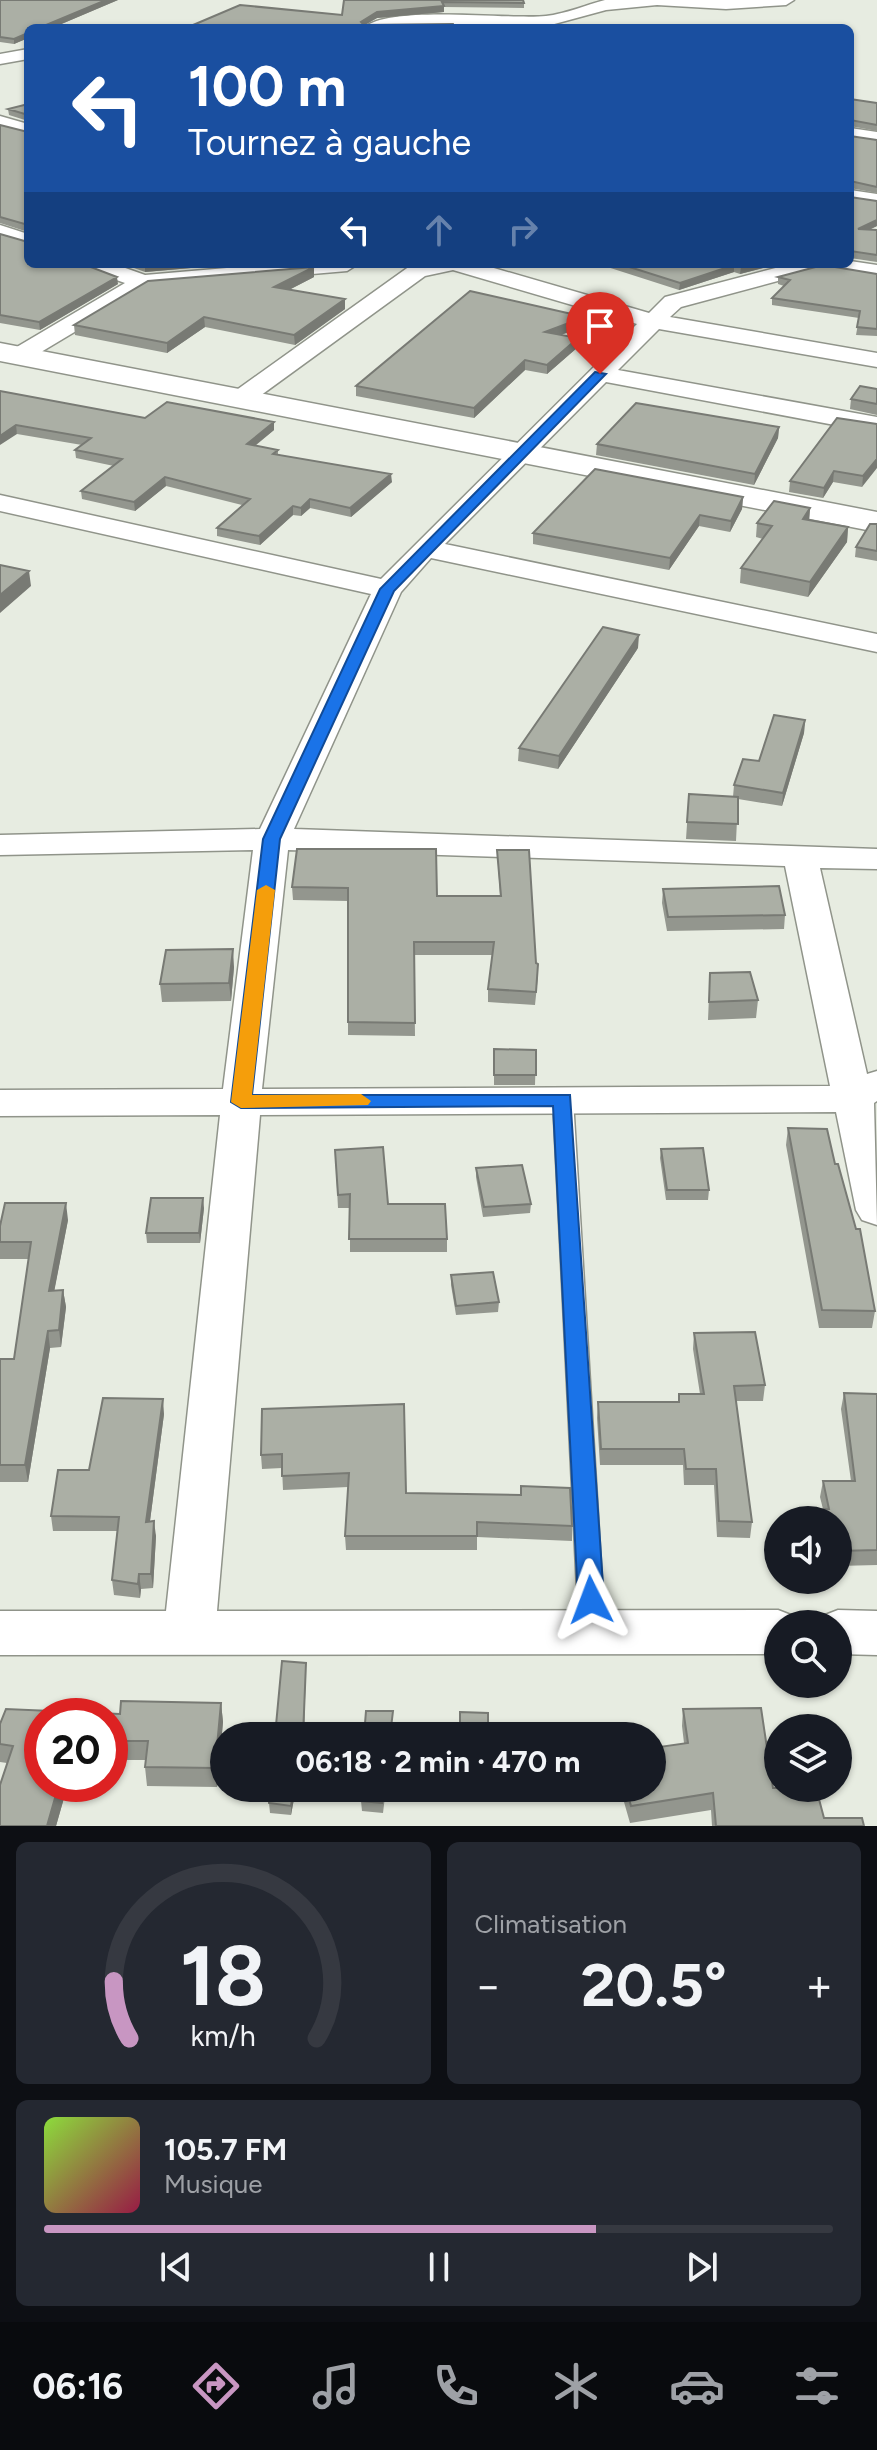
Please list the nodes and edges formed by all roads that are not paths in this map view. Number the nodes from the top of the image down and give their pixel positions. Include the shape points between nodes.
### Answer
1 (553, 0) edge
2 (786, 0) edge
3 (605, 5) junction
4 (398, 24) edge
5 (24, 56) edge
6 (4, 58) edge
7 (0, 122) edge
8 (24, 129) edge
9 (854, 135) edge
10 (877, 138) edge
11 (854, 197) edge
12 (877, 200) edge
13 (0, 231) edge
14 (24, 240) edge
15 (877, 247) edge
16 (854, 253) edge
17 (104, 268) edge
18 (302, 268) edge
19 (433, 268) edge
20 (467, 268) edge
21 (801, 268) edge
22 (852, 268) edge
23 (877, 272) edge
24 (143, 282) junction
25 (651, 321) junction
26 (9, 354) edge
27 (877, 360) edge
28 (600, 374) junction
29 (240, 399) junction
30 (877, 425) edge
31 (523, 454) junction
32 (0, 503) edge
33 (877, 522) edge
34 (425, 548) junction
35 (388, 589) junction
36 (877, 643) edge
37 (272, 839) junction
38 (0, 845) edge
39 (800, 854) junction
40 (877, 859) edge
41 (864, 1092) edge
42 (563, 1099) junction
43 (241, 1102) junction
44 (0, 1103) edge
45 (877, 1210) edge
46 (592, 1631) junction
47 (764, 1632) edge
48 (852, 1632) edge
49 (0, 1633) edge
50 (877, 1633) edge
51 (189, 1634) junction

1 - 3 street
2 - 3 street
3 - 4 street via 547,21
5 - 6 street
7 - 8 street
9 - 10 street
11 - 12 street
13 - 14 street
15 - 16 street
17 - 24 street
18 - 24 street
19 - 29 street via 418,271
20 - 25 street
21 - 25 street via 673,302
22 - 23 street
24 - 26 street
25 - 27 street
25 - 28 street
26 - 29 street
28 - 30 street
28 - 31 street
29 - 31 street
31 - 33 street
31 - 34 street
32 - 35 street
34 - 35 street
34 - 36 street
35 - 37 street
37 - 38 street
37 - 39 street
37 - 43 street
39 - 40 street
39 - 41 street
41 - 42 street
41 - 45 street
42 - 43 street
42 - 46 lane
43 - 44 street
43 - 51 street
46 - 47 street
46 - 51 street
48 - 50 street
49 - 51 street

